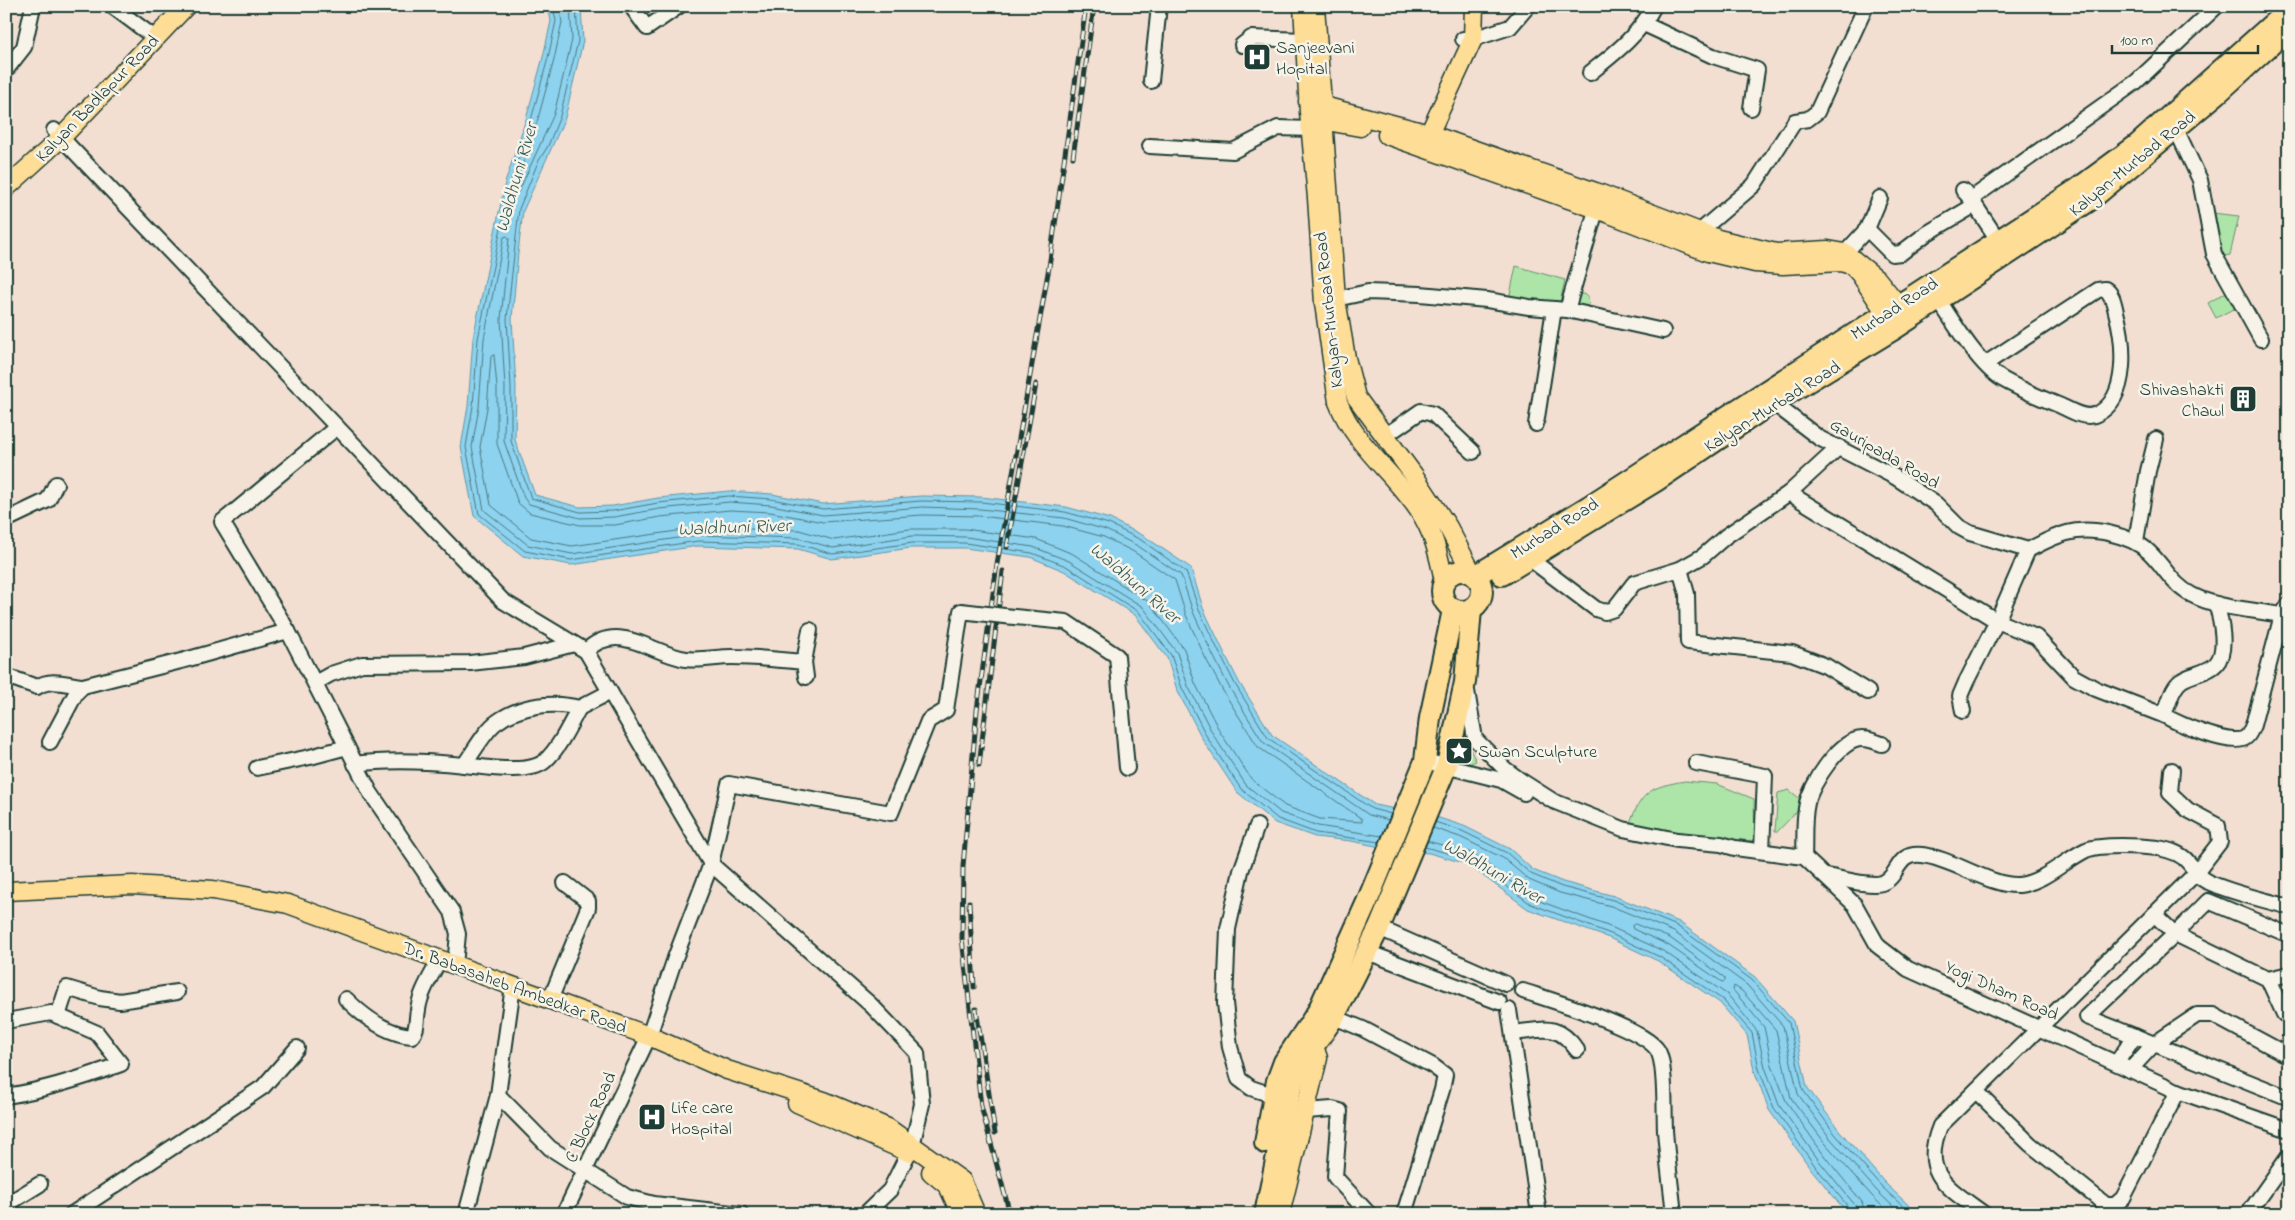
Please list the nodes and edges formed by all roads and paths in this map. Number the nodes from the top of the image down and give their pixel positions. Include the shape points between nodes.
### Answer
1 (33, 6) edge
2 (112, 6) edge
3 (170, 6) edge
4 (186, 6) edge
5 (631, 6) edge
6 (679, 6) edge
7 (1159, 6) edge
8 (1303, 6) edge
9 (1315, 6) edge
10 (1466, 6) edge
11 (1474, 6) edge
12 (1528, 6) edge
13 (1654, 6) edge
14 (1866, 6) edge
15 (2217, 6) edge
16 (2289, 9) edge
17 (1644, 24) junction
18 (2289, 28) edge
19 (152, 34) junction
20 (1468, 39) junction
21 (1305, 40) junction
22 (1242, 45) dead end
23 (6, 70) edge
24 (1590, 73) dead end
25 (1151, 81) dead end
26 (1751, 108) dead end
27 (1315, 115) junction
28 (2172, 123) junction
29 (57, 134) junction
30 (1421, 139) junction
31 (1150, 146) dead end
32 (6, 177) edge
33 (6, 188) edge
34 (1880, 198) dead end
35 (1970, 198) junction
36 (1599, 201) junction
37 (1867, 230) junction
38 (1697, 239) junction
39 (1998, 240) junction
40 (1845, 253) junction
41 (1799, 258) junction
42 (1336, 299) junction
43 (1938, 299) junction
44 (1561, 309) junction
45 (1897, 316) junction
46 (1663, 331) dead end
47 (2262, 339) dead end
48 (1985, 364) junction
49 (1768, 398) junction
50 (1536, 424) dead end
51 (337, 427) junction
52 (1385, 436) junction
53 (2156, 438) dead end
54 (1839, 447) junction
55 (1473, 452) dead end
56 (56, 484) dead end
57 (1789, 493) junction
58 (6, 520) edge
59 (1576, 522) junction
60 (2136, 541) junction
61 (2028, 550) junction
62 (1530, 559) junction
63 (1680, 569) junction
64 (1476, 579) junction
65 (1444, 581) junction
66 (2216, 604) junction
67 (1462, 610) junction
68 (2286, 612) edge
69 (1997, 621) junction
70 (810, 630) dead end
71 (288, 631) junction
72 (580, 648) junction
73 (804, 662) junction
74 (6, 676) edge
75 (806, 677) dead end
76 (1466, 682) junction
77 (314, 683) junction
78 (82, 686) junction
79 (610, 692) junction
80 (1868, 692) dead end
81 (579, 708) junction
82 (1963, 710) dead end
83 (2163, 715) junction
84 (50, 742) dead end
85 (1882, 744) dead end
86 (347, 747) junction
87 (1425, 761) junction
88 (1696, 763) dead end
89 (355, 764) junction
90 (464, 765) junction
91 (1447, 765) junction
92 (257, 768) dead end
93 (1127, 768) dead end
94 (2172, 770) dead end
95 (1257, 826) dead end
96 (1735, 848) junction
97 (1762, 851) junction
98 (1804, 857) junction
99 (711, 864) junction
100 (2196, 873) junction
101 (1826, 876) junction
102 (565, 883) dead end
103 (6, 891) edge
104 (184, 891) junction
105 (6, 901) edge
106 (2289, 907) edge
107 (2157, 911) junction
108 (1382, 920) junction
109 (2177, 931) junction
110 (2289, 935) edge
111 (1367, 952) junction
112 (444, 963) junction
113 (2289, 974) edge
114 (1483, 975) junction
115 (2268, 979) junction
116 (1506, 984) junction
117 (512, 990) junction
118 (176, 992) dead end
119 (1523, 992) junction
120 (1476, 994) junction
121 (346, 999) dead end
122 (550, 1000) junction
123 (1504, 1006) junction
124 (58, 1016) junction
125 (1334, 1017) junction
126 (2289, 1017) edge
127 (6, 1021) edge
128 (2039, 1028) junction
129 (1513, 1033) junction
130 (2135, 1036) junction
131 (647, 1040) junction
132 (1306, 1044) junction
133 (2154, 1044) junction
134 (297, 1048) dead end
135 (1576, 1050) dead end
136 (2289, 1056) edge
137 (2117, 1062) junction
138 (2130, 1070) junction
139 (1976, 1091) junction
140 (2178, 1091) junction
141 (498, 1095) junction
142 (6, 1096) edge
143 (1275, 1096) junction
144 (2289, 1098) edge
145 (1306, 1110) junction
146 (2289, 1130) edge
147 (911, 1149) junction
148 (2289, 1156) edge
149 (586, 1172) junction
150 (40, 1184) dead end
151 (6, 1205) edge
152 (72, 1214) edge
153 (466, 1214) edge
154 (564, 1214) edge
155 (741, 1214) edge
156 (865, 1214) edge
157 (961, 1214) edge
158 (976, 1214) edge
159 (1252, 1214) edge
160 (1265, 1214) edge
161 (1280, 1214) edge
162 (1369, 1214) edge
163 (1404, 1214) edge
164 (1540, 1214) edge
165 (1674, 1214) edge
166 (1984, 1214) edge
167 (2248, 1214) edge

1 - 23 street via 24,47
2 - 19 street
3 - 19 main road, Kalyan Badlapur Road
4 - 19 main road, Kalyan Badlapur Road
5 - 6 street via 647,28
7 - 25 street
8 - 21 main road, Kalyan-Murbad Road
9 - 27 main road, Kalyan-Murbad Road
10 - 20 main road
11 - 20 main road
12 - 20 street via 1510,27
13 - 17 street
14 - 38 street via 1817,112 1808,119 1795,121 1754,185
15 - 35 street via 2136,82
16 - 28 highway, Murbad Road
17 - 24 street
17 - 26 street via 1713,56 1758,70
18 - 28 highway, Kalyan-Murbad Road via 2218,93
19 - 29 main road, Kalyan Badlapur Road
20 - 30 main road
21 - 22 street via 1251,38
21 - 27 main road, Kalyan-Murbad Road
27 - 30 main road
27 - 31 street via 1278,128 1233,152
27 - 42 main road, Kalyan-Murbad Road
27 - 65 main road, Kalyan-Murbad Road via 1324,303 1338,402 1360,440 1419,510 1434,539
28 - 39 highway, Murbad Road
28 - 43 highway, Kalyan-Murbad Road via 2089,201
28 - 47 street via 2200,180 2214,254
29 - 32 main road, Kalyan Badlapur Road
29 - 33 main road, Kalyan Badlapur Road
29 - 51 street
30 - 36 main road
34 - 37 street
35 - 37 street via 1901,253 1892,254
35 - 39 street
36 - 38 main road
36 - 44 street
37 - 40 street
38 - 41 main road via 1718,239
39 - 45 highway, Murbad Road
40 - 41 main road via 1828,250
40 - 45 main road via 1877,279
41 - 45 main road via 1852,265
42 - 44 street via 1368,292 1420,294
42 - 52 main road, Kalyan-Murbad Road via 1356,397
43 - 45 highway, Kalyan-Murbad Road
43 - 48 street
44 - 46 street
44 - 50 street
45 - 49 highway, Kalyan-Murbad Road
48 - 48 street via 2098,290 2105,289 2111,294 2124,360 2114,396 2098,414 2082,415 2038,396 2001,378
49 - 54 street, Gauripada Road via 1819,438
49 - 59 highway, Kalyan-Murbad Road
51 - 71 street via 222,522
51 - 72 street via 503,601
52 - 55 street via 1421,411 1433,414
52 - 64 main road, Kalyan-Murbad Road via 1448,527
53 - 60 street
54 - 57 street
54 - 61 street, Gauripada Road via 1895,477 1970,533
56 - 58 street via 48,500
57 - 63 street
57 - 69 street
59 - 62 highway, Kalyan-Murbad Road
59 - 64 highway, Murbad Road
60 - 61 street via 2086,530 2066,532
60 - 66 street via 2176,585
61 - 69 street
62 - 63 street via 1596,609 1605,612 1614,609 1634,583
62 - 64 highway, Kalyan-Murbad Road
63 - 80 street via 1687,594 1688,642 1792,653 1826,666
64 - 65 highway via 1463,571 1454,572
64 - 67 highway via 1480,600
65 - 67 highway via 1442,595 1445,604
66 - 68 street
66 - 83 street via 2222,623 2222,639 2216,665 2180,682 2173,690
67 - 76 highway
67 - 87 highway via 1430,718
68 - 83 street via 2250,733 2237,740 2220,737
69 - 82 street via 1960,696
69 - 83 street via 2036,637 2074,676 2096,689
70 - 73 street
71 - 77 street
71 - 78 street
72 - 73 street via 610,638 638,641 686,659 732,657
72 - 77 street via 470,663 362,664
72 - 79 street
73 - 75 street
74 - 78 street via 36,687 53,682
76 - 91 highway
76 - 96 street via 1475,739 1505,769 1553,802 1623,829
77 - 86 street
78 - 84 street
79 - 81 street
79 - 99 street
81 - 90 street via 536,706 516,712 496,722
81 - 90 street via 560,742 544,762 530,767 506,768
85 - 98 street via 1862,739 1850,743 1831,760 1812,787 1807,804
86 - 89 street
86 - 92 street
87 - 91 street
87 - 132 highway
88 - 97 street via 1766,776
89 - 90 street via 422,760
89 - 112 street via 370,792 452,912 458,934
91 - 96 street via 1501,780 1564,815 1599,830 1642,842 1712,852 1721,853
91 - 108 highway
93 - 99 street, C Block Road, bridge via 1116,656 1066,622 961,612 946,710 928,721 891,813 729,784
94 - 100 street via 2170,793 2188,810 2218,826 2220,833 2220,842
95 - 143 street via 1241,871 1228,929 1224,1003 1230,1047 1239,1079 1251,1088
96 - 97 street
97 - 98 street
98 - 101 street, Yogi Dham Road
99 - 131 street, C Block Road via 674,958
99 - 147 street via 871,1005 917,1053 922,1104
100 - 101 street via 2188,860 2178,853 2157,848 2113,847 2088,849 2030,883 2018,885 1922,855 1910,855 1902,860 1888,880 1880,884
100 - 106 street via 2205,881
100 - 107 street
101 - 128 street, Yogi Dham Road via 1854,905 1878,946 1908,969
102 - 122 street via 588,901 588,908
103 - 104 main road, Dr. Babasaheb Ambedkar Road via 132,885
104 - 105 main road, Dr. Babasaheb Ambedkar Road via 113,891
104 - 112 main road, Dr. Babasaheb Ambedkar Road via 213,890 256,901 288,904
107 - 109 street
107 - 128 street
108 - 111 highway
108 - 114 street
109 - 110 street via 2208,900
109 - 115 street
109 - 130 street via 2087,1017
111 - 120 street
111 - 125 highway
112 - 117 main road, Dr. Babasaheb Ambedkar Road
112 - 121 street via 422,995 416,1032 412,1036 404,1036 376,1024
113 - 115 street
114 - 116 street
114 - 120 street
115 - 126 street via 2284,1014
116 - 119 street via 1518,985
116 - 123 street via 1498,993
117 - 122 main road, Dr. Babasaheb Ambedkar Road
117 - 131 main road, Dr. Babasaheb Ambedkar Road
117 - 141 street
118 - 124 street via 120,1001 67,988
119 - 123 street via 1521,1005
119 - 165 street via 1559,1002 1630,1030 1652,1043 1659,1052
120 - 123 street
122 - 131 main road, Dr. Babasaheb Ambedkar Road
123 - 129 street
124 - 127 street via 51,1013
124 - 142 street via 97,1033 121,1064 78,1080
125 - 132 highway
125 - 163 street via 1363,1029 1445,1075
128 - 137 street, Yogi Dham Road
128 - 139 street
129 - 135 street via 1555,1031 1567,1037
129 - 164 street
130 - 133 street
130 - 137 street
131 - 147 main road, Dr. Babasaheb Ambedkar Road via 824,1101 888,1128
131 - 149 street, C Block Road
132 - 143 highway via 1284,1062
132 - 145 main road via 1318,1058
132 - 160 highway via 1291,1088
133 - 136 street via 2196,1015 2214,1015
133 - 138 street
133 - 144 street
134 - 152 street via 262,1087
137 - 138 street, Yogi Dham Road
138 - 140 street, Yogi Dham Road
139 - 140 street via 2030,1144 2106,1205 2115,1205 2123,1198
139 - 166 street via 1940,1126 1932,1156 1941,1178
140 - 146 street, Yogi Dham Road
141 - 149 street via 550,1148
141 - 153 street
143 - 159 highway
145 - 161 main road
145 - 162 street via 1340,1111 1335,1177
147 - 156 street via 890,1190
147 - 157 main road, Dr. Babasaheb Ambedkar Road via 948,1186
147 - 158 main road, Dr. Babasaheb Ambedkar Road via 962,1182
148 - 167 street
149 - 154 street, C Block Road
149 - 155 street via 627,1196 654,1204
150 - 151 street

